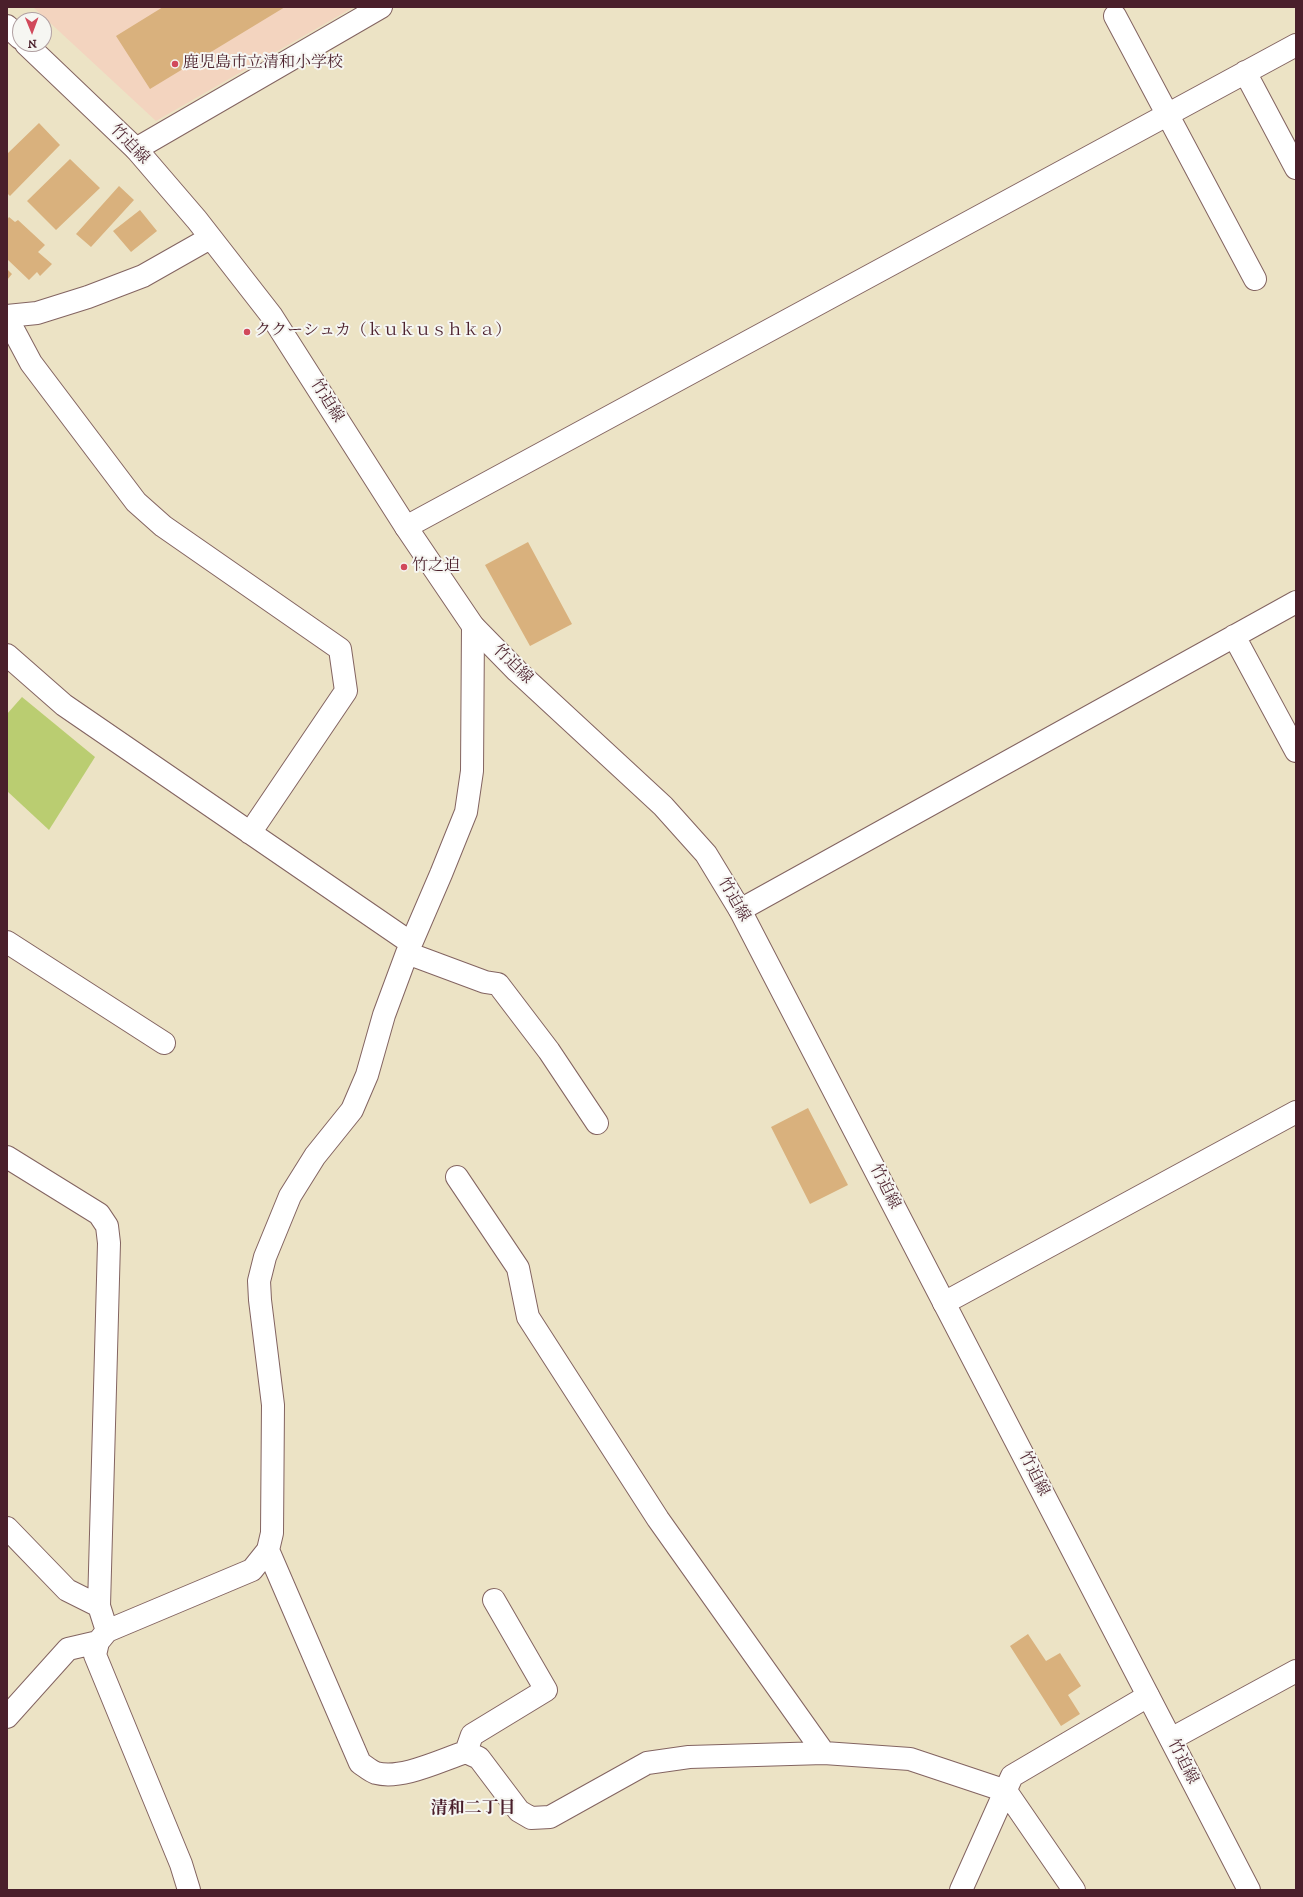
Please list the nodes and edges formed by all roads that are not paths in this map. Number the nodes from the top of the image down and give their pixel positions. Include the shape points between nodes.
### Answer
1 (381, 7) edge
2 (1115, 16) dead end
3 (1296, 45) edge
4 (34, 52) edge
5 (1245, 72) junction
6 (1167, 114) junction
7 (136, 149) junction
8 (1296, 168) edge
9 (210, 238) junction
10 (1255, 279) dead end
11 (7, 317) edge
12 (406, 527) junction
13 (1296, 602) edge
14 (473, 626) junction
15 (1234, 636) junction
16 (7, 655) edge
17 (1296, 751) edge
18 (250, 833) junction
19 (740, 910) junction
20 (7, 942) edge
21 (409, 948) junction
22 (164, 1043) dead end
23 (1296, 1112) edge
24 (597, 1123) dead end
25 (7, 1157) edge
26 (457, 1176) dead end
27 (944, 1303) junction
28 (7, 1528) edge
29 (268, 1550) junction
30 (494, 1600) dead end
31 (99, 1606) junction
32 (103, 1636) junction
33 (1296, 1671) edge
34 (1148, 1696) junction
35 (7, 1717) edge
36 (1171, 1740) junction
37 (466, 1752) junction
38 (824, 1753) junction
39 (1006, 1791) junction
40 (189, 1890) edge
41 (961, 1890) edge
42 (1074, 1890) edge
43 (1249, 1890) edge

1 - 7 street
2 - 6 street
3 - 5 street
4 - 7 street, 竹迫線
5 - 6 street
5 - 8 street
6 - 10 street
6 - 12 street
7 - 9 street, 竹迫線
9 - 11 street via 144,276 38,313
9 - 12 street, 竹迫線 via 271,315
11 - 18 street via 31,363 136,502 163,526 340,649 346,692
12 - 14 street, 竹迫線
13 - 15 street
14 - 19 street, 竹迫線 via 517,671 662,806 706,854
14 - 21 street via 472,771 466,812
15 - 17 street
15 - 19 street
16 - 18 street via 64,705
18 - 21 street
19 - 27 street, 竹迫線
20 - 22 street
21 - 24 street via 485,982 498,984 549,1051
21 - 29 street via 384,1015 367,1074 352,1110 315,1156 290,1196 265,1257 259,1281 273,1406 272,1534
23 - 27 street
25 - 31 street via 99,1214 107,1226
26 - 38 street via 518,1268 528,1317 658,1519
27 - 34 street, 竹迫線
28 - 31 street via 67,1590
29 - 32 street via 252,1570
29 - 37 street via 360,1763 374,1773 391,1775
30 - 37 street via 546,1690 472,1735
31 - 32 street
32 - 35 street via 68,1649
32 - 40 street via 95,1655 181,1864
33 - 36 street
34 - 36 street, 竹迫線
34 - 39 street via 1012,1776
36 - 43 street, 竹迫線
37 - 38 street via 479,1758 519,1811 531,1818 550,1817 647,1763 689,1757
38 - 39 street via 910,1759
39 - 41 street
39 - 42 street

